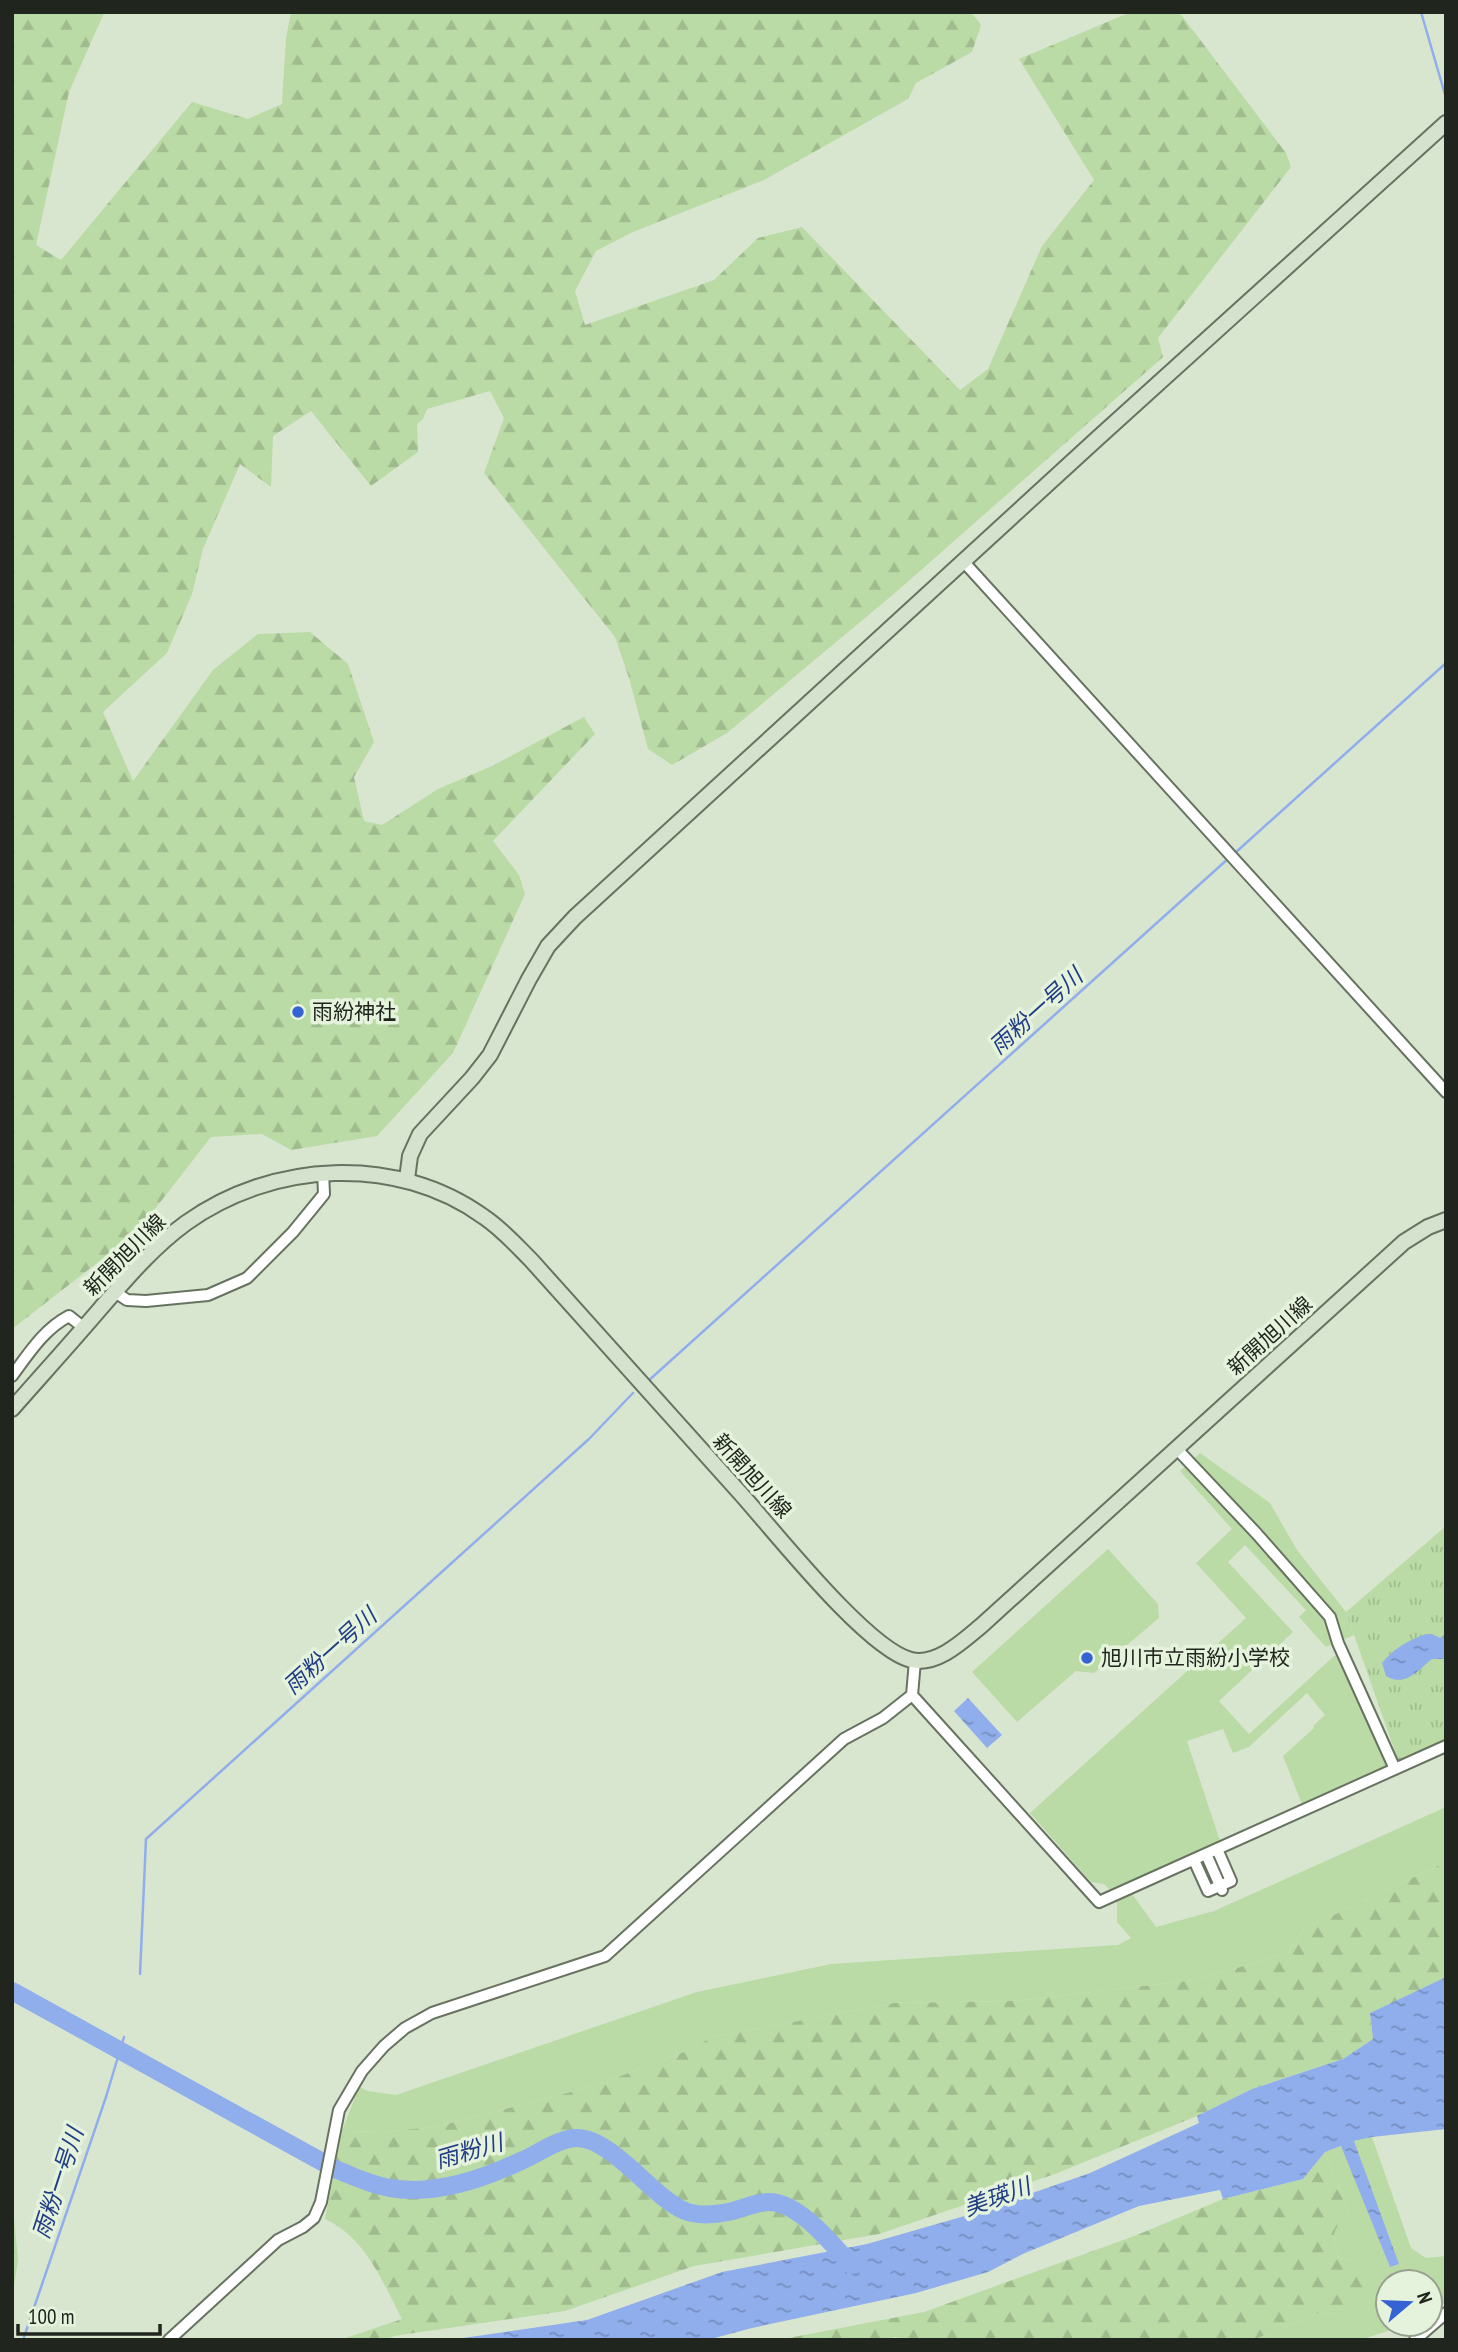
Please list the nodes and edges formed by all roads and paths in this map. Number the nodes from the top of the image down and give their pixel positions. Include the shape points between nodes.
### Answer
1 (1446, 123) edge
2 (963, 561) junction
3 (1446, 1092) edge
4 (323, 1172) junction
5 (407, 1179) junction
6 (1446, 1220) edge
7 (115, 1292) junction
8 (84, 1328) junction
9 (12, 1376) edge
10 (12, 1409) edge
11 (1176, 1448) junction
12 (915, 1661) junction
13 (912, 1695) junction
14 (1446, 1746) edge
15 (1395, 1769) junction
16 (1211, 1852) junction
17 (1194, 1860) junction
18 (1446, 2313) edge
19 (169, 2340) edge
20 (1415, 2340) edge

1 - 2 main road
2 - 3 street
2 - 5 main road via 548,946 490,1055 420,1134 410,1156
4 - 5 main road, 新開旭川線
4 - 7 main road, 新開旭川線 via 263,1185 208,1209 148,1255
4 - 7 street via 324,1194 247,1278 208,1294 146,1301 127,1300
5 - 12 main road, 新開旭川線 via 453,1198 502,1231 819,1582 876,1641
6 - 11 main road, 新開旭川線 via 1404,1242
7 - 8 main road, 新開旭川線
8 - 9 street via 69,1316 55,1323
8 - 10 main road, 新開旭川線
11 - 12 main road, 新開旭川線 via 956,1647
11 - 15 street via 1330,1618
12 - 13 street
13 - 17 street via 1098,1902
13 - 19 street via 883,1718 844,1739 605,1956 446,2008 405,2028 384,2046 346,2095 314,2218 278,2240
14 - 15 street
15 - 16 street
16 - 17 street
16 - 17 street via 1221,1881 1208,1891
18 - 20 street

